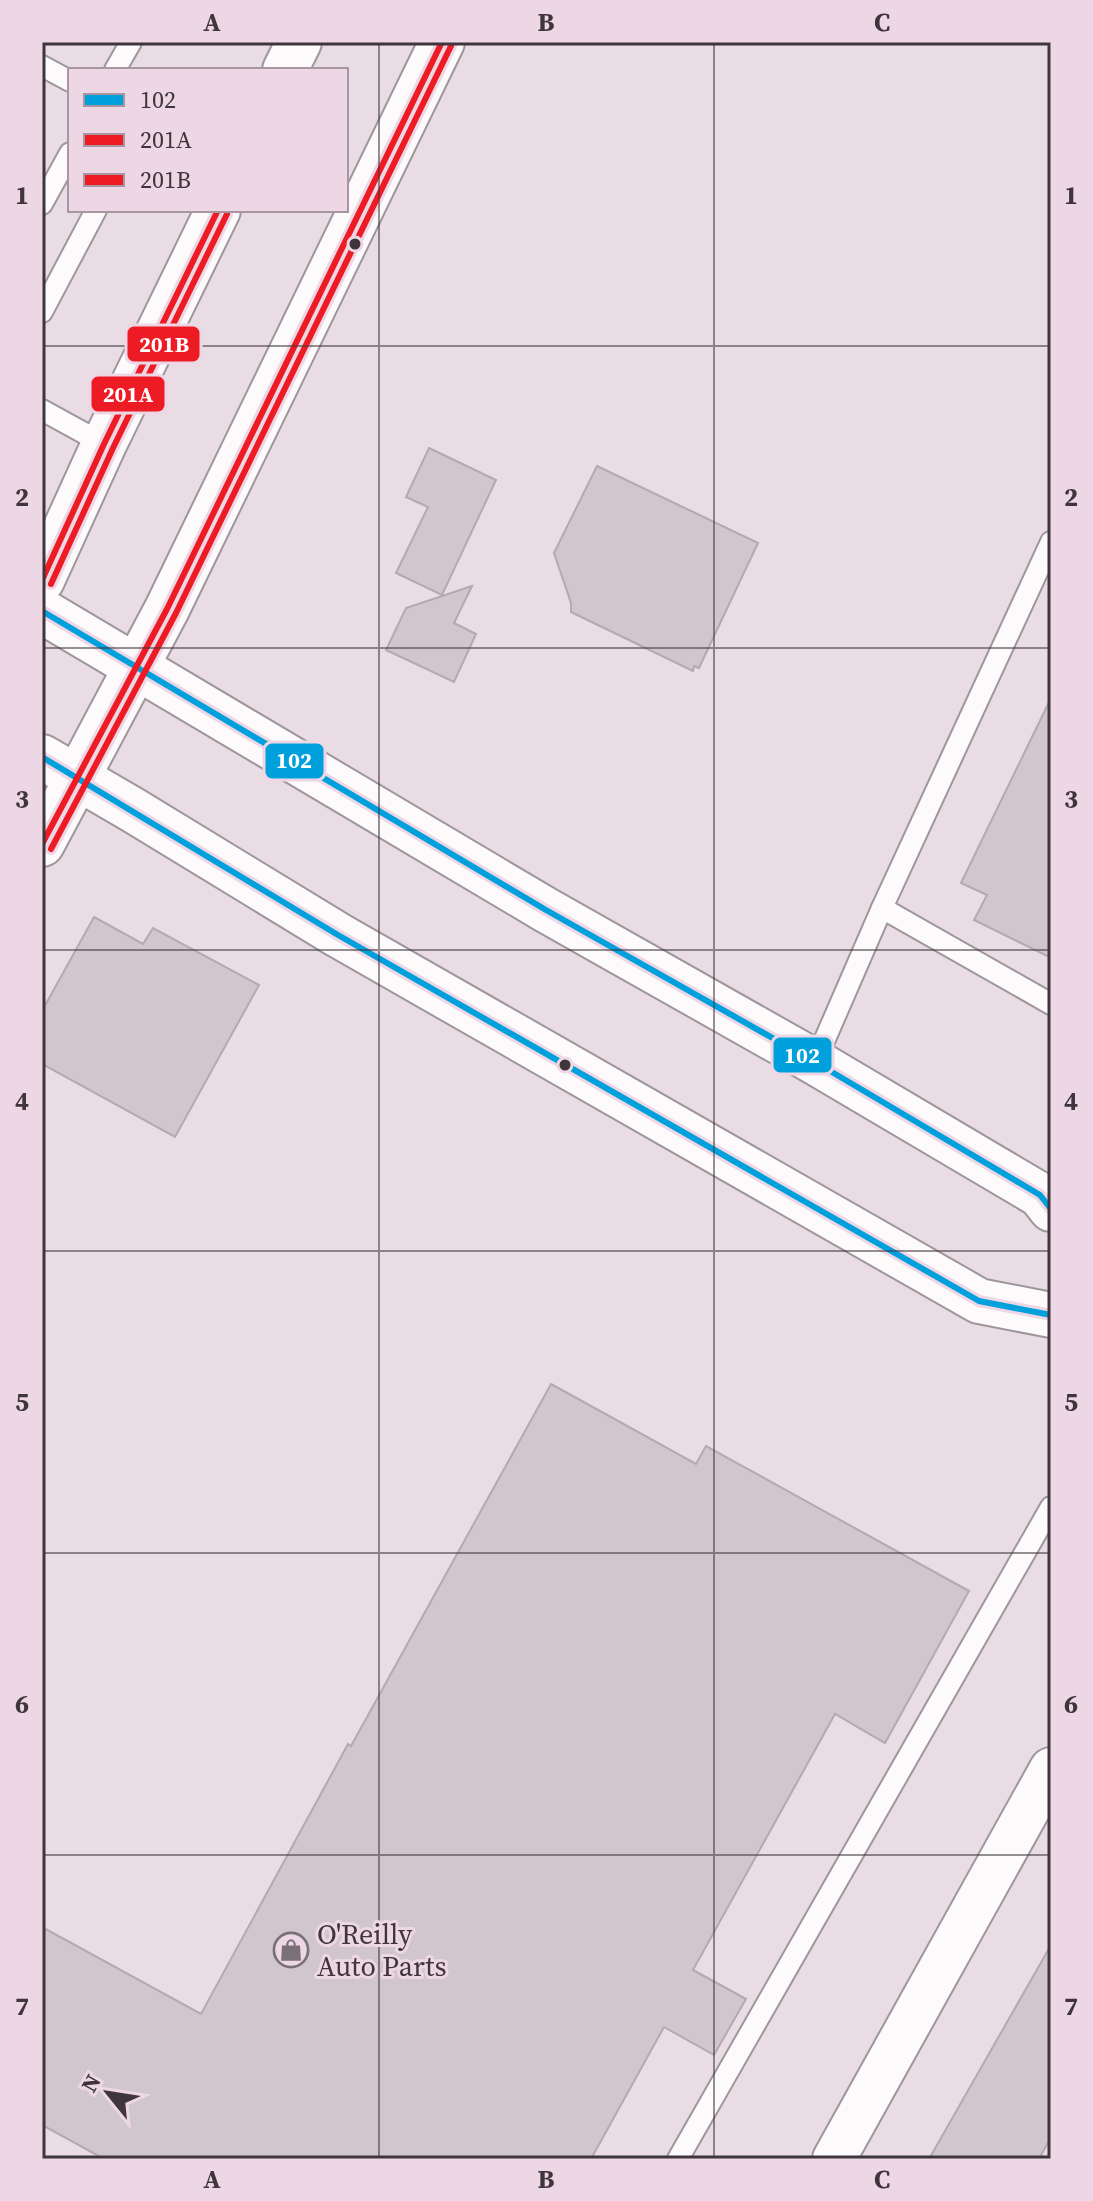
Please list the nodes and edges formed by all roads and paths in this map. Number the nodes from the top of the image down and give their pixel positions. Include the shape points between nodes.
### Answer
1 (131, 42) edge
2 (299, 42) edge
3 (442, 42) edge
4 (42, 66) edge
5 (116, 68) edge
6 (286, 68) edge
7 (68, 80) edge
8 (68, 157) edge
9 (42, 204) edge
10 (95, 212) edge
11 (217, 212) edge
12 (42, 312) edge
13 (42, 410) edge
14 (104, 444) junction
15 (1051, 542) edge
16 (42, 580) edge
17 (42, 611) edge
18 (136, 668) junction
19 (60, 768) edge
20 (42, 844) edge
21 (882, 908) junction
22 (1051, 1004) edge
23 (815, 1062) junction
24 (1051, 1209) edge
25 (1051, 1315) edge
26 (1051, 1507) edge
27 (1051, 1769) edge
28 (678, 2159) edge
29 (834, 2159) edge

1 - 5 lane
2 - 6 main road
3 - 18 main road
4 - 7 lane
8 - 9 lane
10 - 12 lane
11 - 14 main road
13 - 14 lane
14 - 16 main road
15 - 21 lane
17 - 18 main road
18 - 19 main road
18 - 23 main road
19 - 20 main road
19 - 25 main road via 338,935 979,1301
21 - 22 lane
21 - 23 lane
23 - 24 main road via 1040,1195
26 - 28 lane
27 - 29 street

